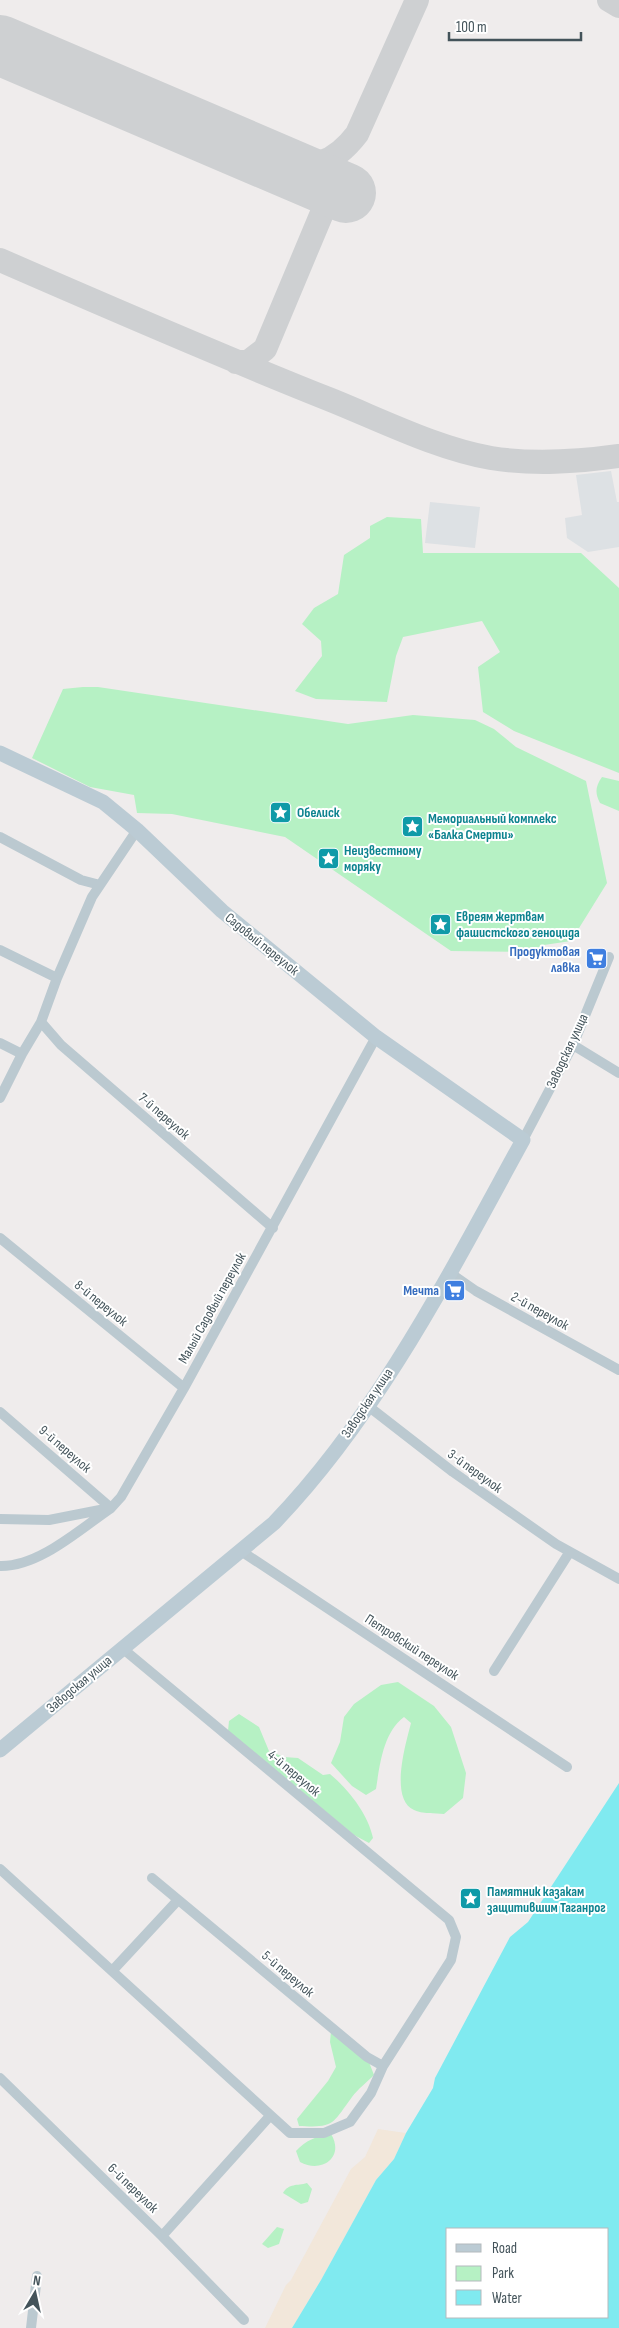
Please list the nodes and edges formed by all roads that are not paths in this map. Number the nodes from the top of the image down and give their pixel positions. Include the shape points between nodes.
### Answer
1 (0, 753) edge
2 (137, 830) junction
3 (0, 837) edge
4 (100, 885) junction
5 (0, 950) edge
6 (609, 957) dead end
7 (57, 978) junction
8 (41, 1022) junction
9 (376, 1037) junction
10 (0, 1043) edge
11 (573, 1045) junction
12 (22, 1054) junction
13 (619, 1073) edge
14 (0, 1098) edge
15 (524, 1140) junction
16 (273, 1228) junction
17 (0, 1238) edge
18 (450, 1273) junction
19 (619, 1370) edge
20 (184, 1388) junction
21 (368, 1406) junction
22 (0, 1412) edge
23 (111, 1508) junction
24 (0, 1519) edge
25 (241, 1551) junction
26 (569, 1553) junction
27 (0, 1566) edge
28 (619, 1579) edge
29 (122, 1648) junction
30 (494, 1671) dead end
31 (0, 1750) edge
32 (567, 1767) dead end
33 (0, 1869) edge
34 (152, 1878) dead end
35 (178, 1900) junction
36 (113, 1970) junction
37 (383, 2066) junction
38 (0, 2078) edge
39 (269, 2117) junction
40 (162, 2236) junction
41 (37, 2276) dead end
42 (244, 2320) dead end
43 (31, 2328) edge

1 - 2 street, Садовый переулок via 103,802
2 - 4 street
2 - 9 street, Садовый переулок via 222,911
3 - 4 street via 81,880
4 - 7 street
5 - 7 street
6 - 11 street, Заводская улица
7 - 8 street
8 - 12 street
8 - 16 street, 7-й переулок via 61,1045
9 - 15 street, Садовый переулок
9 - 16 street, Малый Садовый переулок
10 - 12 street
11 - 13 street
11 - 15 street, Заводская улица
12 - 14 street
15 - 18 street, Заводская улица
16 - 20 street, Малый Садовый переулок
17 - 20 street, 8-й переулок
18 - 19 street, 2-й переулок via 476,1291
18 - 21 street, Заводская улица
20 - 23 street, Малый Садовый переулок via 121,1497
21 - 25 street, Заводская улица via 293,1503
21 - 26 street, 3-й переулок via 452,1472
22 - 23 street, 9-й переулок
23 - 24 street via 49,1520
23 - 27 street, Малый Садовый переулок via 34,1560
25 - 29 street, Заводская улица
25 - 32 street, Петровский переулок
26 - 28 street, 3-й переулок
26 - 30 street
29 - 31 street, Заводская улица
29 - 37 street, 4-й переулок via 450,1920 456,1937 451,1960
33 - 36 street
34 - 35 street, 5-й переулок
35 - 36 street
35 - 37 street, 5-й переулок via 367,2057
36 - 39 street
37 - 39 street via 372,2093 350,2122 324,2133 290,2133
38 - 40 street, 6-й переулок
39 - 40 street
40 - 42 street, 6-й переулок
41 - 43 street

